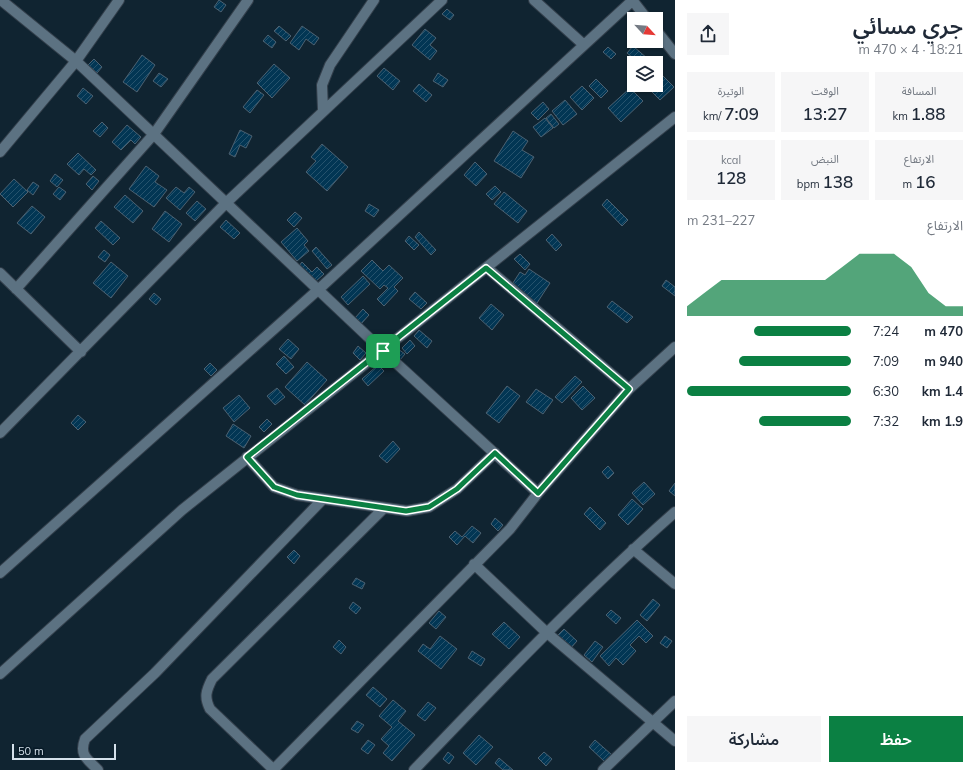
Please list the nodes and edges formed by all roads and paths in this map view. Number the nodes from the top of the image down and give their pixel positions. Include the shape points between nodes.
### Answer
1 (1, 0) edge
2 (119, 0) edge
3 (248, 0) edge
4 (374, 0) edge
5 (442, 0) edge
6 (534, 0) edge
7 (633, 0) edge
8 (642, 12) edge
9 (663, 39) edge
10 (584, 45) junction
11 (675, 54) edge
12 (76, 61) junction
13 (323, 110) junction
14 (675, 117) edge
15 (154, 134) junction
16 (0, 152) edge
17 (227, 202) junction
18 (486, 268) junction
19 (0, 273) edge
20 (16, 289) junction
21 (319, 289) junction
22 (675, 347) edge
23 (383, 351) junction
24 (81, 352) junction
25 (629, 389) junction
26 (0, 433) edge
27 (495, 453) junction
28 (247, 457) junction
29 (538, 493) junction
30 (323, 499) junction
31 (383, 509) junction
32 (675, 512) edge
33 (634, 549) junction
34 (474, 564) junction
35 (0, 573) edge
36 (675, 584) edge
37 (546, 632) junction
38 (0, 674) edge
39 (675, 702) edge
40 (654, 722) junction
41 (675, 741) edge
42 (98, 770) edge
43 (274, 770) edge
44 (414, 770) edge
45 (603, 770) edge

1 - 12 street
2 - 12 street
3 - 15 street
4 - 13 street via 330,65 322,86
5 - 13 street
6 - 10 street
7 - 8 street
7 - 10 street
9 - 11 street
10 - 21 street
12 - 15 street
12 - 16 street
13 - 17 street
14 - 18 street
15 - 17 street
15 - 20 street
17 - 21 street
17 - 24 street
18 - 23 street
18 - 25 street
19 - 20 street
20 - 24 street
21 - 23 street
21 - 35 street
22 - 25 street
23 - 27 street
23 - 28 street
24 - 26 street
25 - 29 street
27 - 29 street
27 - 31 street via 457,489 429,507 406,511
28 - 30 street via 274,487 297,495
28 - 38 street via 182,510
29 - 34 street via 510,529
30 - 31 street
30 - 42 street via 154,673 85,739 83,753
31 - 43 street via 212,679 205,692 210,709
32 - 33 street
33 - 36 street
33 - 37 street
34 - 37 street
34 - 43 street
37 - 40 street
37 - 44 street
39 - 40 street
40 - 41 street
40 - 45 street

